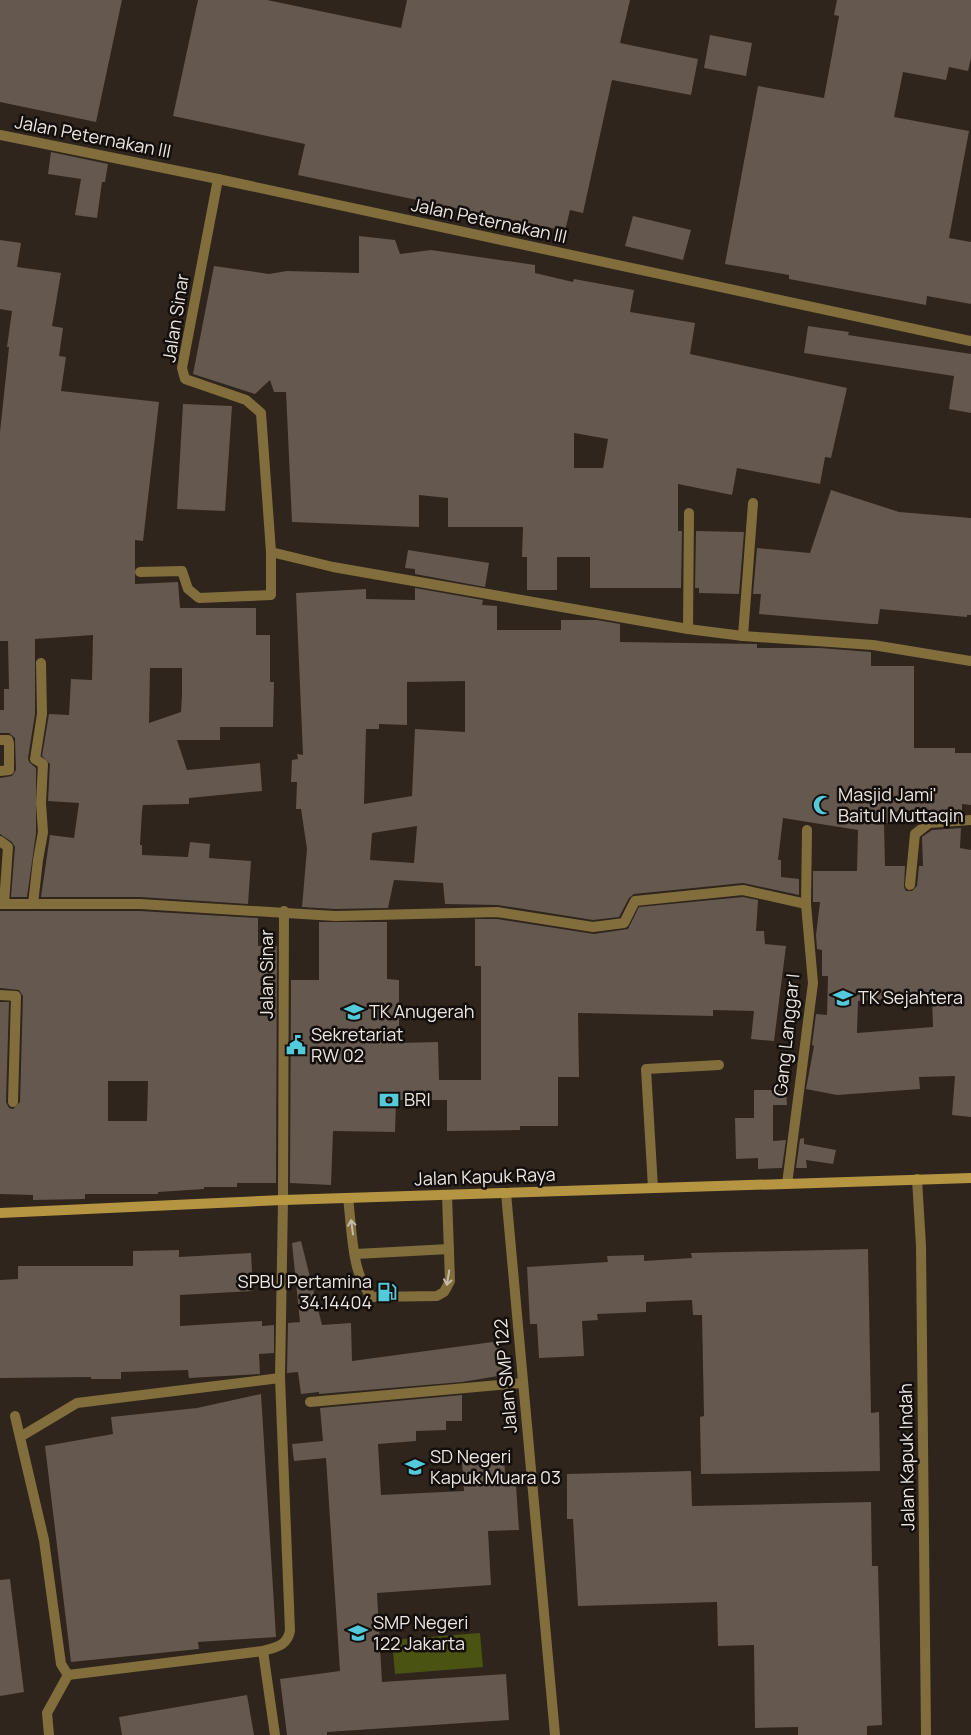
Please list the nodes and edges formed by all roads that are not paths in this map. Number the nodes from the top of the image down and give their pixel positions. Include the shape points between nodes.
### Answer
1 (0, 135) edge
2 (218, 179) junction
3 (971, 341) edge
4 (753, 503) dead end
5 (689, 512) dead end
6 (271, 552) junction
7 (140, 572) dead end
8 (688, 629) junction
9 (743, 636) junction
10 (971, 661) edge
11 (41, 664) dead end
12 (0, 740) edge
13 (0, 771) edge
14 (971, 820) edge
15 (807, 830) dead end
16 (0, 841) edge
17 (910, 885) dead end
18 (2, 904) edge
19 (33, 904) junction
20 (806, 904) junction
21 (284, 911) junction
22 (0, 995) edge
23 (719, 1065) dead end
24 (13, 1102) dead end
25 (971, 1178) edge
26 (917, 1179) junction
27 (787, 1184) junction
28 (653, 1188) junction
29 (506, 1193) junction
30 (447, 1195) junction
31 (348, 1198) junction
32 (283, 1200) junction
33 (0, 1213) edge
34 (449, 1249) junction
35 (356, 1254) junction
36 (280, 1378) junction
37 (522, 1383) junction
38 (310, 1402) dead end
39 (15, 1416) dead end
40 (20, 1437) junction
41 (263, 1651) junction
42 (68, 1675) junction
43 (49, 1735) edge
44 (275, 1735) edge
45 (554, 1735) edge
46 (926, 1735) edge

1 - 2 street, Jalan Peternakan III
2 - 3 street, Jalan Peternakan III
2 - 6 street, Jalan Sinar via 182,368 185,379 246,400 261,413
4 - 9 street
5 - 8 street
6 - 7 street, Jalan Sinar via 270,595 199,598 188,589 182,571
6 - 8 street via 333,567
8 - 9 street
9 - 10 street via 873,645
11 - 19 street via 42,714 35,759 43,764 41,804 44,828
12 - 13 street via 8,740 9,743 9,770
14 - 17 street via 929,823 914,834
15 - 20 street, Gang Langgar I
16 - 18 street via 8,847
18 - 19 street, Jalan Sinar
19 - 21 street, Jalan Sinar via 140,904
20 - 21 street via 742,890 636,901 624,923 593,927 497,912 334,916
20 - 27 street, Gang Langgar I via 813,983
21 - 32 street, Jalan Sinar
22 - 24 street via 16,996
23 - 28 street via 646,1069
25 - 26 main road, Jalan Kapuk Raya
26 - 27 main road, Jalan Kapuk Raya
26 - 46 street, Jalan Kapuk Indah via 921,1246
27 - 28 main road, Jalan Kapuk Raya
28 - 29 main road, Jalan Kapuk Raya
29 - 30 main road, Jalan Kapuk Raya
29 - 37 street, Jalan SMP 122
30 - 31 main road, Jalan Kapuk Raya
30 - 34 street
31 - 32 main road, Jalan Kapuk Raya
35 -> 31 street
32 - 33 main road, Jalan Kapuk Raya
32 - 36 street, Jalan Sinar
34 - 35 street
34 -> 35 street via 450,1281 444,1292 437,1296 372,1297 358,1274
36 - 40 street via 76,1403
36 - 41 street, Jalan Sinar via 290,1632 281,1646
37 - 38 street
37 - 45 street, Jalan SMP 122
39 - 40 street
40 - 42 street via 44,1540 61,1664
41 - 42 street, Jalan Sinar
41 - 44 street
42 - 43 street via 47,1713

